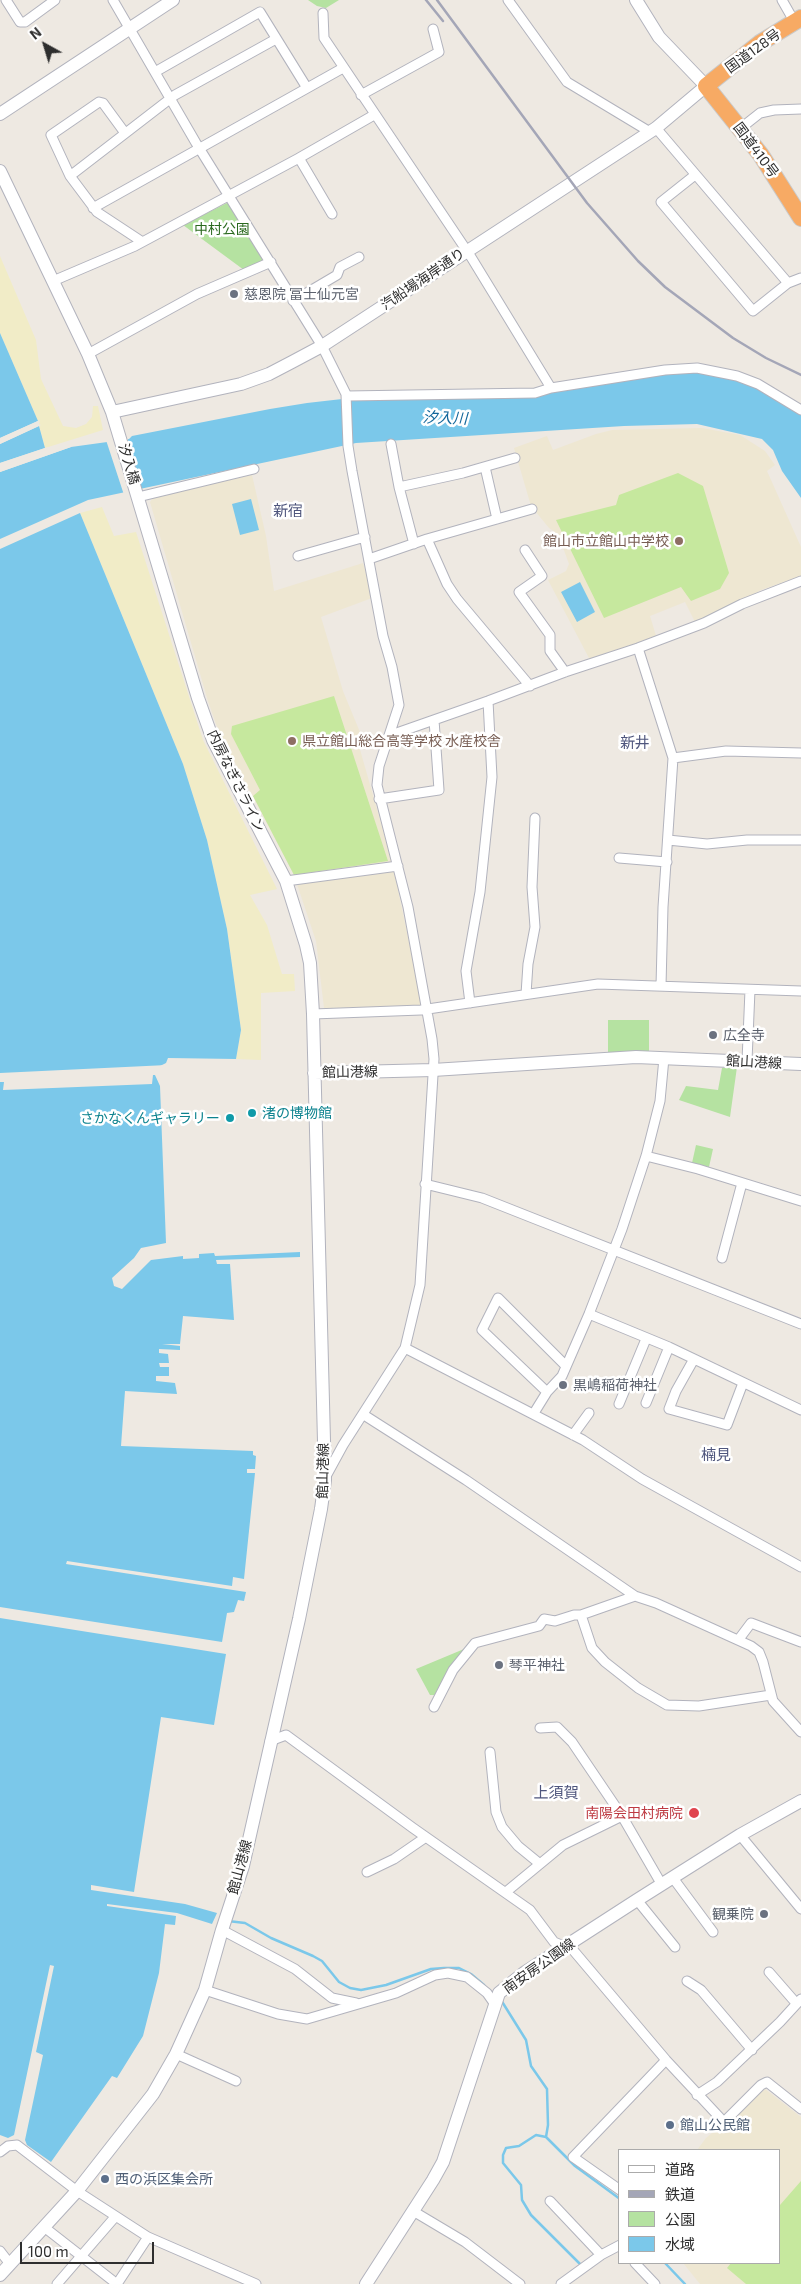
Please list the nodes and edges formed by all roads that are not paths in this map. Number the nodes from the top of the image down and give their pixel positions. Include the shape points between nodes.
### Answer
1 (6, 0) edge
2 (55, 0) edge
3 (113, 0) edge
4 (173, 0) edge
5 (508, 0) edge
6 (636, 0) edge
7 (782, 0) edge
8 (323, 13) dead end
9 (798, 20) edge
10 (433, 29) dead end
11 (129, 30) junction
12 (276, 39) junction
13 (343, 68) junction
14 (155, 72) junction
15 (706, 86) junction
16 (307, 88) junction
17 (361, 95) junction
18 (170, 98) junction
19 (801, 109) edge
20 (0, 114) edge
21 (374, 115) junction
22 (740, 128) junction
23 (653, 130) junction
24 (125, 133) junction
25 (200, 148) junction
26 (299, 158) junction
27 (0, 171) edge
28 (695, 174) junction
29 (70, 176) junction
30 (230, 196) junction
31 (93, 208) junction
32 (332, 214) dead end
33 (801, 218) edge
34 (142, 241) junction
35 (466, 251) junction
36 (358, 257) dead end
37 (271, 262) junction
38 (801, 278) edge
39 (53, 281) junction
40 (788, 284) junction
41 (293, 301) junction
42 (322, 346) junction
43 (88, 354) junction
44 (551, 388) junction
45 (347, 398) junction
46 (801, 410) edge
47 (112, 412) junction
48 (391, 444) dead end
49 (515, 458) dead end
50 (485, 467) junction
51 (254, 469) dead end
52 (399, 487) junction
53 (137, 494) junction
54 (532, 509) dead end
55 (497, 519) junction
56 (365, 537) junction
57 (427, 539) junction
58 (414, 544) junction
59 (525, 550) dead end
60 (298, 556) dead end
61 (369, 559) junction
62 (801, 581) edge
63 (638, 648) junction
64 (565, 672) junction
65 (530, 686) junction
66 (488, 701) junction
67 (434, 720) junction
68 (390, 734) junction
69 (801, 752) edge
70 (673, 758) junction
71 (379, 799) junction
72 (536, 818) dead end
73 (668, 840) junction
74 (801, 840) edge
75 (619, 858) dead end
76 (667, 862) junction
77 (398, 866) junction
78 (286, 881) junction
79 (661, 986) junction
80 (750, 990) junction
81 (801, 991) edge
82 (526, 994) junction
83 (470, 1004) junction
84 (427, 1008) junction
85 (313, 1014) junction
86 (664, 1058) junction
87 (747, 1061) junction
88 (801, 1064) edge
89 (433, 1070) junction
90 (314, 1073) junction
91 (646, 1156) junction
92 (742, 1183) junction
93 (425, 1184) junction
94 (801, 1201) edge
95 (614, 1250) junction
96 (722, 1258) dead end
97 (589, 1314) junction
98 (801, 1324) edge
99 (646, 1339) junction
100 (669, 1347) junction
101 (405, 1348) junction
102 (694, 1360) junction
103 (566, 1366) junction
104 (743, 1383) junction
105 (547, 1392) junction
106 (646, 1403) dead end
107 (619, 1404) dead end
108 (801, 1410) edge
109 (589, 1412) dead end
110 (534, 1413) junction
111 (364, 1415) junction
112 (573, 1435) junction
113 (325, 1480) junction
114 (801, 1567) edge
115 (635, 1596) junction
116 (581, 1615) junction
117 (739, 1639) junction
118 (801, 1642) edge
119 (771, 1695) junction
120 (434, 1707) dead end
121 (540, 1728) dead end
122 (801, 1732) edge
123 (270, 1741) junction
124 (490, 1752) dead end
125 (801, 1801) edge
126 (622, 1816) junction
127 (740, 1835) junction
128 (426, 1837) junction
129 (540, 1864) junction
130 (367, 1872) dead end
131 (667, 1881) junction
132 (506, 1892) junction
133 (637, 1900) junction
134 (801, 1909) edge
135 (222, 1928) junction
136 (713, 1932) dead end
137 (567, 1946) junction
138 (676, 1947) dead end
139 (769, 1972) dead end
140 (687, 1981) dead end
141 (205, 1990) junction
142 (496, 1999) junction
143 (799, 2001) edge
144 (356, 2003) junction
145 (752, 2050) junction
146 (176, 2054) junction
147 (666, 2060) junction
148 (236, 2081) dead end
149 (697, 2095) junction
150 (801, 2109) edge
151 (0, 2152) edge
152 (618, 2189) edge
153 (77, 2191) junction
154 (550, 2202) dead end
155 (413, 2211) junction
156 (115, 2217) junction
157 (44, 2227) junction
158 (148, 2237) junction
159 (618, 2246) edge
160 (0, 2251) edge
161 (601, 2255) junction
162 (82, 2257) junction
163 (10, 2264) junction
164 (636, 2264) edge
165 (0, 2275) edge
166 (57, 2284) edge
167 (117, 2284) edge
168 (256, 2284) edge
169 (366, 2284) edge
170 (520, 2284) edge
171 (561, 2284) edge
172 (655, 2284) edge

1 - 2 street via 20,22 25,22
3 - 11 street
4 - 11 main road
5 - 23 street via 568,82
6 - 15 main road via 659,37
7 - 9 street
8 - 13 street via 324,38
9 - 15 highway, 国道128号 via 760,43
10 - 17 street via 439,52
11 - 14 street
11 - 20 main road
12 - 14 street via 260,12
12 - 16 street
12 - 18 street
13 - 16 street
13 - 17 street
14 - 18 street
15 - 22 highway, 国道410号
15 - 23 main road, 汽船場海岸通り
16 - 25 street
17 - 21 street
18 - 24 street
18 - 25 street
19 - 22 street via 760,113
21 - 26 street
21 - 35 street
22 - 33 highway, 国道410号 via 779,181
23 - 28 street
23 - 35 main road, 汽船場海岸通り
24 - 29 street
24 - 29 street via 99,102 51,135
25 - 30 street
25 - 31 street
26 - 30 street
26 - 32 street
27 - 39 main road, 汐入橋
28 - 40 street
28 - 40 street via 660,202 753,311
29 - 31 street
30 - 34 street
30 - 37 street
31 - 34 street
34 - 39 street
35 - 42 main road, 汽船場海岸通り
35 - 44 street
36 - 41 street via 340,267 337,275
37 - 41 street
37 - 43 street via 197,294
38 - 40 street
39 - 43 main road, 汐入橋
41 - 42 street
42 - 45 street
42 - 47 main road, 汽船場海岸通り via 269,374 240,384
43 - 47 main road, 汐入橋
44 - 45 street via 535,393
44 - 46 street via 697,368 758,384
45 - 56 street via 348,446
47 - 53 main road, 汐入橋
48 - 52 street
49 - 50 street
50 - 52 street
50 - 55 street
51 - 53 street
52 - 58 street
53 - 78 main road, 内房なぎさライン via 213,740
54 - 55 street
55 - 57 street
56 - 60 street
56 - 61 street
57 - 58 street
57 - 65 street via 457,599
58 - 61 street
59 - 64 street via 542,576 519,592 550,635 550,651
61 - 68 street via 399,706
62 - 63 street
63 - 64 street
63 - 70 street
64 - 65 street
65 - 66 street
66 - 67 street
66 - 83 street via 492,777 480,892 466,971
67 - 68 street
67 - 71 street via 438,790
68 - 71 street via 376,778
69 - 70 street via 726,751
70 - 73 street
71 - 77 street
72 - 82 street via 532,887 535,927
73 - 74 street via 707,844
73 - 76 street
75 - 76 street
76 - 79 street
77 - 78 street
77 - 84 street
78 - 85 main road, 内房なぎさライン via 306,945
79 - 80 street
79 - 82 street via 598,984
80 - 81 street
80 - 87 street
82 - 83 street
83 - 84 street
84 - 85 street
84 - 89 street
85 - 90 main road, 内房なぎさライン
86 - 87 main road, 館山港線
86 - 89 main road, 館山港線
86 - 91 street via 660,1101
87 - 88 main road, 館山港線
89 - 90 main road, 館山港線
89 - 93 street
90 - 113 main road, 館山港線
91 - 92 street
91 - 95 street
92 - 94 street
92 - 96 street
93 - 95 street via 482,1198
93 - 101 street via 420,1285
95 - 97 street
95 - 98 street
97 - 99 street
97 - 103 street
99 - 100 street
99 - 107 street
100 - 102 street
100 - 106 street
101 - 110 street
101 - 111 street
102 - 104 street
102 - 104 street via 669,1408 727,1425
103 - 105 street via 562,1376
103 - 105 street via 498,1298 482,1330
104 - 108 street
105 - 110 street
109 - 112 street
110 - 112 street
111 - 113 street via 343,1445
111 - 115 street via 466,1480
112 - 114 street via 642,1479
113 - 123 main road, 館山港線 via 322,1510
115 - 116 street
115 - 117 street
116 - 119 street via 592,1648 605,1662 638,1688 667,1704 699,1706
116 - 120 street via 555,1621 544,1619 539,1626 475,1643 453,1670
117 - 118 street via 751,1623
117 - 119 street via 759,1652
119 - 122 street
121 - 126 street via 557,1727 562,1730
123 - 128 street via 286,1735
123 - 135 main road, 館山港線 via 243,1866
124 - 129 street via 496,1812 502,1827
125 - 127 main road, 南安房公園線
126 - 129 street via 563,1845
126 - 131 street
127 - 131 main road, 南安房公園線
127 - 134 street
128 - 130 street via 394,1859
128 - 132 street
129 - 132 street
131 - 133 main road, 南安房公園線
131 - 136 street
132 - 137 street via 530,1910 554,1942
133 - 137 main road, 南安房公園線
133 - 138 street
135 - 141 main road, 館山港線
135 - 144 street via 295,1969 332,1998
137 - 142 main road, 南安房公園線 via 524,1972
137 - 147 street
139 - 143 street
140 - 145 street via 701,1990
141 - 144 street via 278,2014 307,2019
141 - 146 main road, 館山港線
142 - 144 street via 467,1977 448,1973 396,1993
142 - 155 main road, 南安房公園線 via 443,2162
143 - 145 street
145 - 149 street via 717,2082
146 - 148 street
146 - 153 main road, 館山港線 via 153,2094
147 - 149 street
147 - 152 street via 573,2157
149 - 150 street via 725,2121 767,2082
151 - 153 street via 8,2146 17,2145
153 - 156 street
153 - 157 main road, 館山港線
154 - 161 street
155 - 169 main road, 南安房公園線
155 - 170 street via 465,2242
156 - 158 street
156 - 162 street
157 - 162 street
157 - 163 main road, 館山港線
158 - 167 street
158 - 168 street
159 - 161 street
160 - 163 street
161 - 171 street
162 - 166 street
162 - 167 street
163 - 165 main road, 館山港線
164 - 172 street

